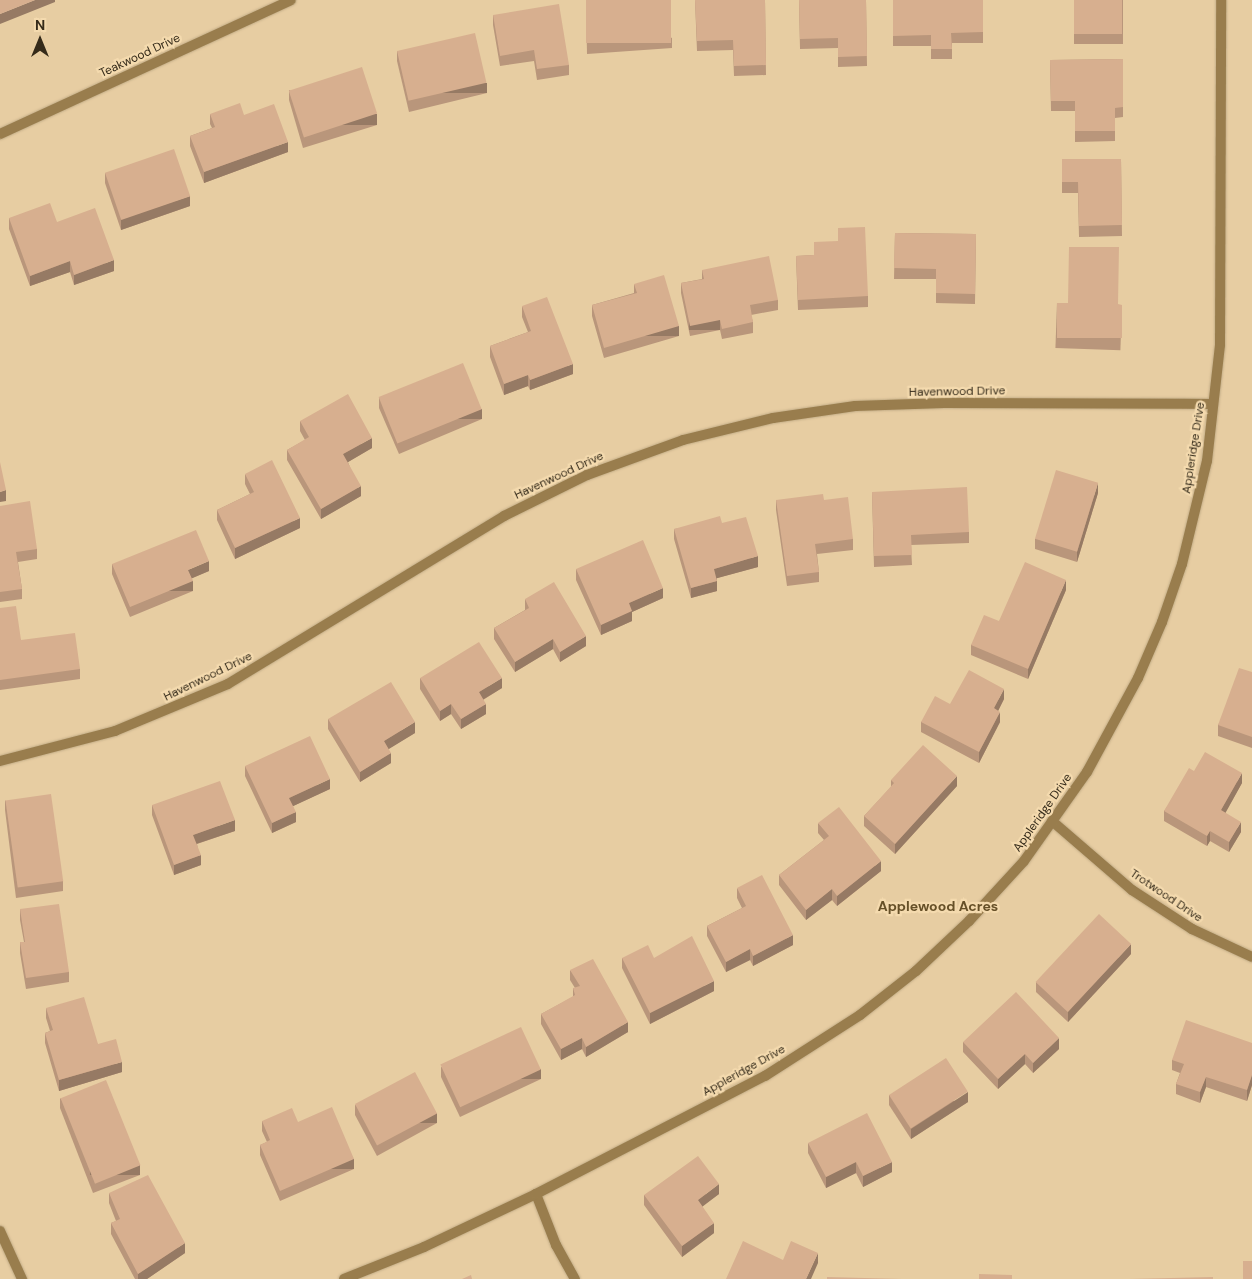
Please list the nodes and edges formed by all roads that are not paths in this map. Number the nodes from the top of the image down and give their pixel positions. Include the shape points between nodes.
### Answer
1 (291, 0) edge
2 (1221, 0) edge
3 (0, 134) edge
4 (1213, 404) junction
5 (0, 761) edge
6 (1052, 821) junction
7 (1252, 957) edge
8 (536, 1194) junction
9 (0, 1231) edge
10 (22, 1279) edge
11 (344, 1279) edge
12 (575, 1279) edge

1 - 3 street, Teakwood Drive
2 - 4 street, Appleridge Drive via 1220,345
4 - 5 street, Havenwood Drive via 944,403 855,406 773,418 683,440 587,475 504,516 228,684 115,731
4 - 6 street, Appleridge Drive via 1198,506 1162,622 1110,733
6 - 7 street, Trotwood Drive via 1132,890 1192,930
6 - 8 street, Appleridge Drive via 1024,861 969,921 916,971 860,1015 765,1076
8 - 11 street, Appleridge Drive via 424,1247
8 - 12 street via 556,1245
9 - 10 street

